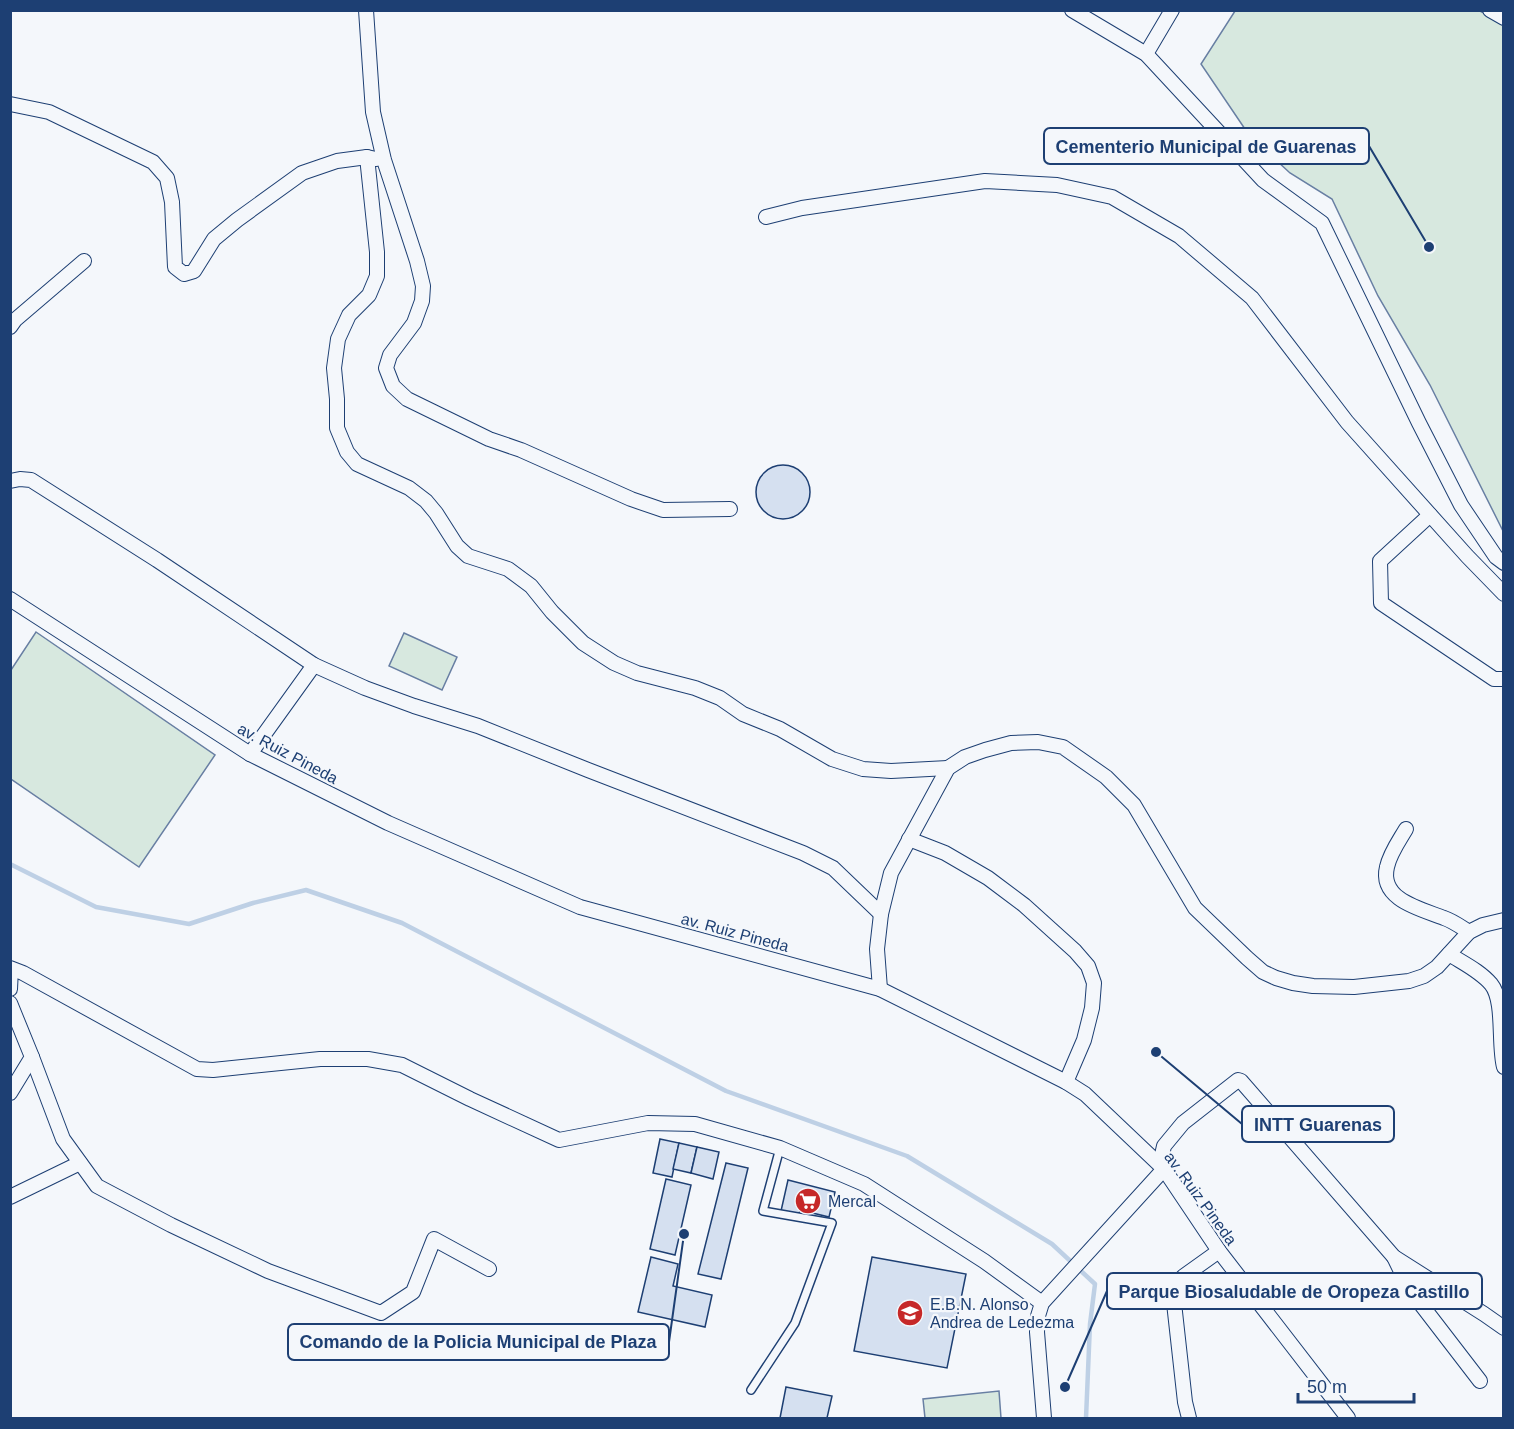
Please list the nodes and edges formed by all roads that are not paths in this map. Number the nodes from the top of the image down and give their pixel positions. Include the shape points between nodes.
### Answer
1 (366, 10) edge
2 (1072, 10) edge
3 (1172, 10) edge
4 (1490, 10) edge
5 (1503, 18) edge
6 (1146, 54) junction
7 (10, 104) edge
8 (367, 158) junction
9 (384, 160) junction
10 (766, 217) dead end
11 (84, 261) dead end
12 (10, 327) edge
13 (10, 481) edge
14 (730, 509) dead end
15 (1430, 514) junction
16 (1503, 563) edge
17 (1503, 594) edge
18 (10, 599) edge
19 (314, 665) junction
20 (1503, 679) edge
21 (250, 754) junction
22 (948, 768) junction
23 (1406, 829) dead end
24 (909, 839) junction
25 (881, 914) junction
26 (1503, 920) edge
27 (1469, 932) junction
28 (1449, 954) junction
29 (11, 969) edge
30 (10, 989) edge
31 (880, 989) junction
32 (10, 1003) edge
33 (1502, 1051) edge
34 (32, 1057) junction
35 (1503, 1067) edge
36 (1066, 1082) junction
37 (10, 1093) edge
38 (780, 1148) junction
39 (80, 1163) junction
40 (1164, 1169) junction
41 (10, 1197) edge
42 (1220, 1251) junction
43 (1394, 1257) junction
44 (489, 1269) dead end
45 (1042, 1303) junction
46 (1503, 1328) edge
47 (1480, 1381) dead end
48 (750, 1390) dead end
49 (1044, 1419) edge
50 (1189, 1419) edge
51 (1348, 1419) edge

1 - 9 street via 373,112
2 - 6 street
3 - 6 street
4 - 5 street
6 - 16 street via 1263,180 1322,223 1461,505
7 - 8 street via 49,112 153,162 166,178 172,202 175,267 184,274 194,271 214,239 302,173 337,161
8 - 9 street
8 - 22 street via 377,276 369,295 349,315 338,339 334,368 337,428 357,464 409,488 426,501 468,556 508,569 531,585 583,643 614,663 720,698 743,714 780,729 832,759 863,769
9 - 14 street via 423,286 414,323 390,355 386,368 393,386 407,399 489,439 631,499 663,510
10 - 15 street via 802,208 985,181 1057,185 1112,197 1179,236 1252,298 1347,422
11 - 12 street
13 - 19 street via 31,480
15 - 17 street
15 - 20 street via 1380,561 1381,603 1494,679
18 - 21 street, av. Ruiz Pineda
19 - 21 street
19 - 25 street via 365,688 478,726 803,853 833,868
21 - 31 street, av. Ruiz Pineda via 388,823 580,907
22 - 24 street
22 - 28 street via 965,757 1011,743 1038,742 1063,747 1106,777 1134,805 1195,908 1263,972 1276,978 1293,983 1354,987 1409,981 1424,976
23 - 27 street via 1387,865 1387,886 1402,901
24 - 25 street via 891,873
24 - 36 street via 945,853 988,878 1024,905 1088,966 1094,983 1092,1008 1084,1040
25 - 31 street via 877,949
26 - 27 street
27 - 28 street
28 - 33 street via 1476,971 1496,992
29 - 30 street
29 - 38 street via 23,972 197,1069 368,1059 402,1065 559,1140 648,1123 695,1124
31 - 36 street, av. Ruiz Pineda
32 - 34 street
33 - 35 street
34 - 37 street
34 - 39 street via 63,1139
36 - 40 street, av. Ruiz Pineda via 1085,1094
38 - 45 street via 864,1184
38 - 48 lane via 763,1211 832,1223 795,1323
39 - 41 street
39 - 44 street via 97,1186 171,1225 268,1270 381,1313 413,1292 434,1239
40 - 42 street, av. Ruiz Pineda
40 - 43 street via 1162,1150 1183,1123 1241,1081
40 - 45 street
42 - 50 street via 1184,1276 1173,1294
42 - 51 street, av. Ruiz Pineda
43 - 46 street
43 - 47 street via 1410,1290
45 - 49 street via 1037,1332

